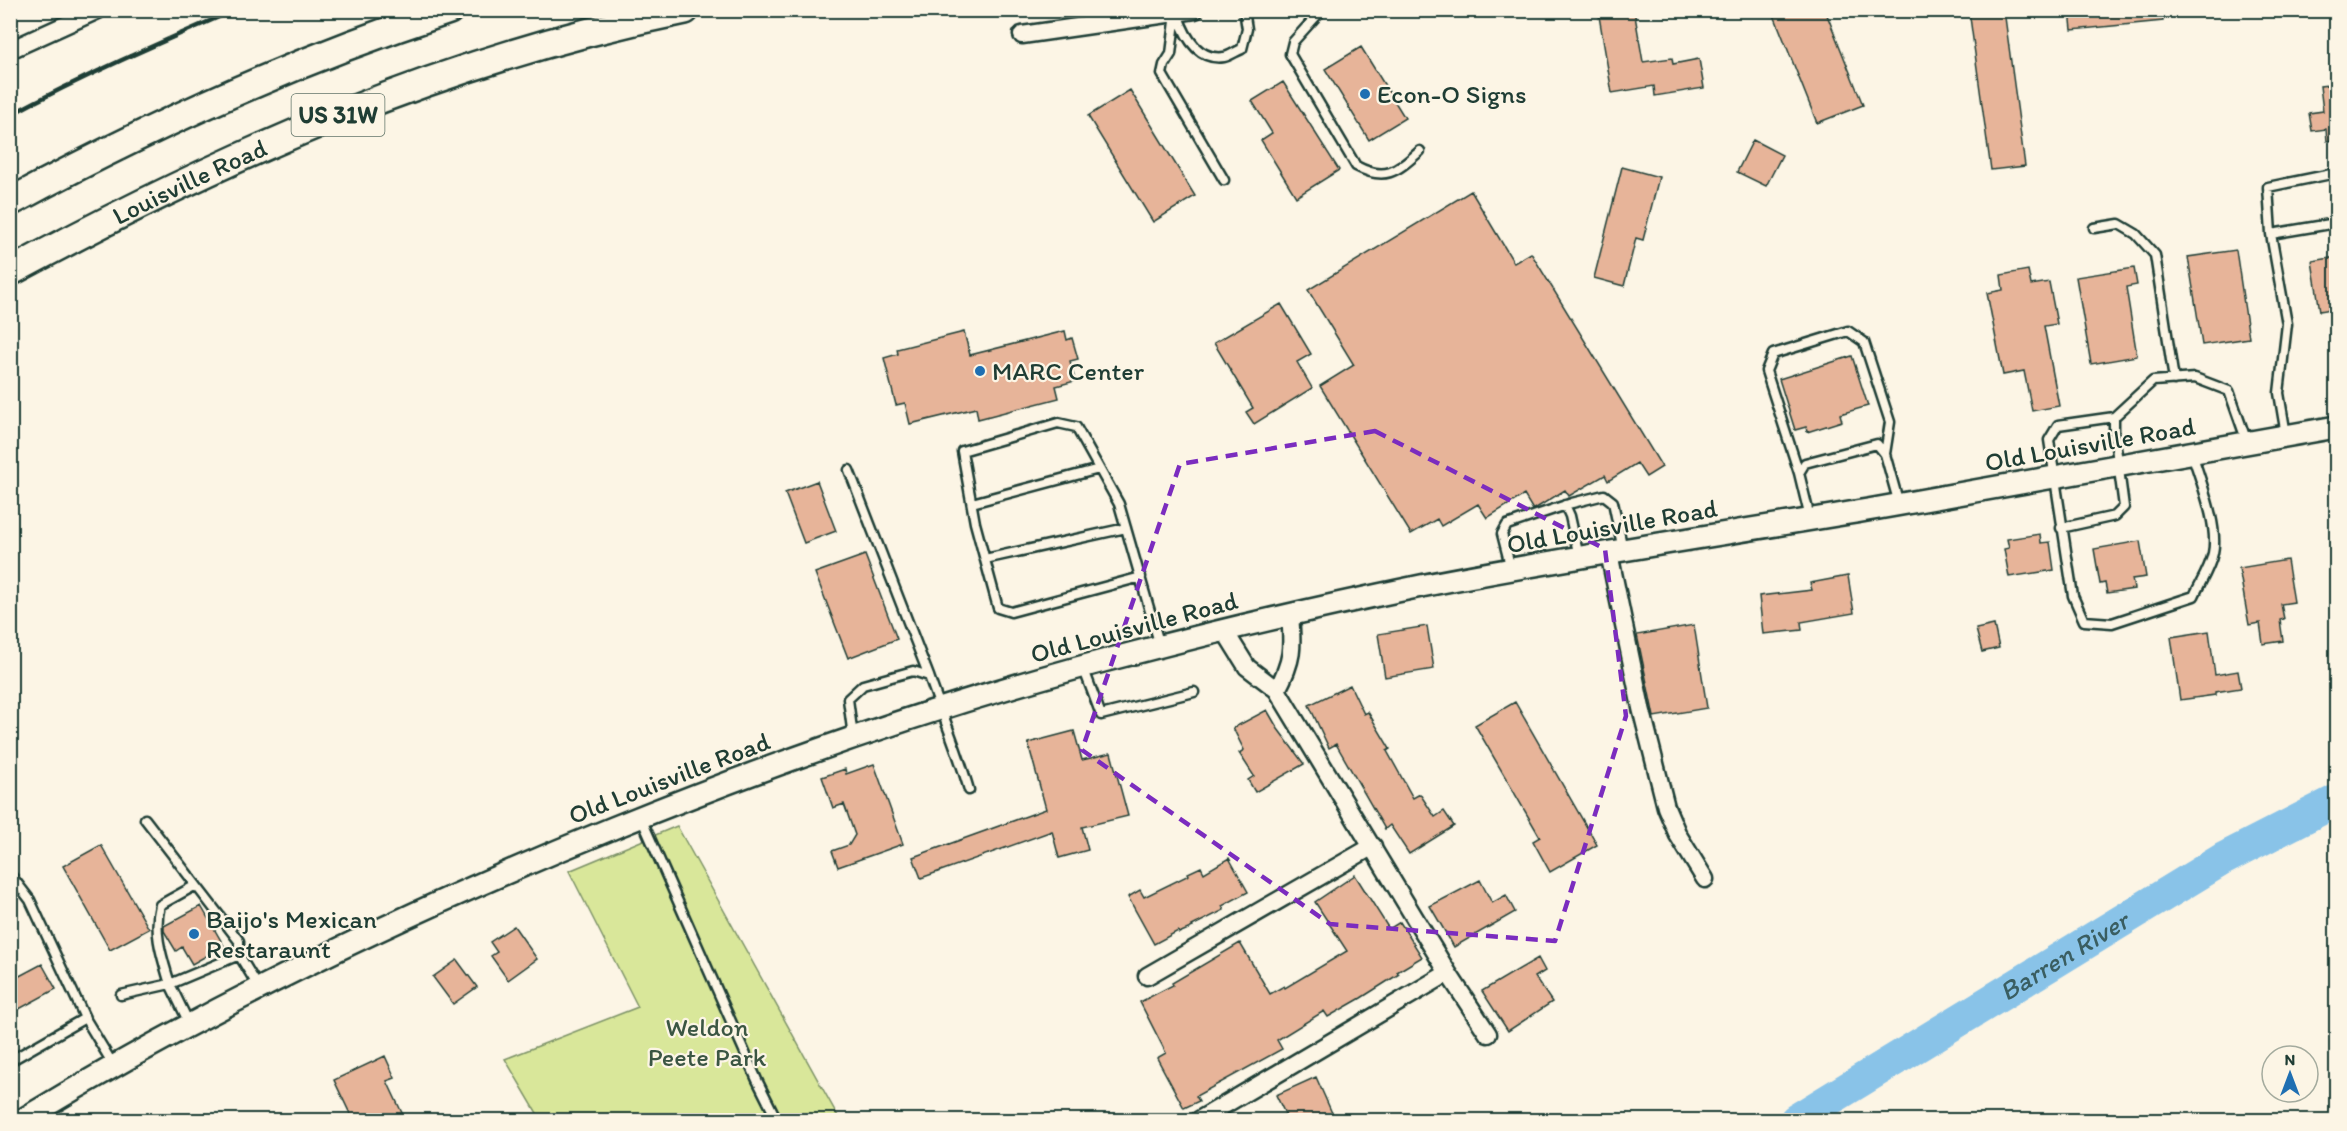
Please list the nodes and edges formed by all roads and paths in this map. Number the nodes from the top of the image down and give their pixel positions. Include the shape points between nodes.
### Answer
1 (98, 10) edge
2 (449, 10) edge
3 (685, 10) edge
4 (1195, 10) edge
5 (1244, 10) edge
6 (1318, 10) edge
7 (1176, 12) edge
8 (1022, 35) dead end
9 (10, 50) edge
10 (1420, 151) dead end
11 (2337, 173) edge
12 (1224, 180) dead end
13 (10, 202) edge
14 (2337, 223) edge
15 (2094, 228) dead end
16 (2271, 234) junction
17 (10, 272) edge
18 (2174, 380) junction
19 (2114, 417) junction
20 (2337, 427) edge
21 (2286, 436) junction
22 (2247, 443) junction
23 (2192, 453) junction
24 (1885, 454) junction
25 (2118, 466) junction
26 (1099, 469) junction
27 (849, 470) dead end
28 (1799, 473) junction
29 (2053, 478) junction
30 (972, 503) junction
31 (1565, 505) junction
32 (1899, 505) junction
33 (1810, 519) junction
34 (1126, 528) junction
35 (2061, 528) junction
36 (1617, 551) junction
37 (1580, 558) junction
38 (985, 559) junction
39 (1511, 570) junction
40 (1141, 577) junction
41 (1290, 615) junction
42 (1224, 630) junction
43 (1160, 646) junction
44 (1083, 666) junction
45 (928, 676) junction
46 (1277, 690) junction
47 (1194, 692) dead end
48 (940, 709) junction
49 (853, 738) junction
50 (969, 790) dead end
51 (641, 817) junction
52 (145, 819) dead end
53 (1373, 846) junction
54 (10, 873) edge
55 (1705, 879) dead end
56 (196, 885) junction
57 (239, 955) junction
58 (1448, 973) junction
59 (1147, 976) dead end
60 (170, 984) junction
61 (259, 988) junction
62 (121, 995) dead end
63 (86, 1018) junction
64 (190, 1025) junction
65 (1488, 1034) dead end
66 (10, 1061) edge
67 (115, 1067) junction
68 (10, 1112) edge
69 (14, 1120) edge
70 (22, 1120) edge
71 (777, 1120) edge
72 (1199, 1120) edge

1 - 9 street
2 - 13 main road, US 31W via 224,96
3 - 17 main road, Louisville Road / US 31W via 503,57 330,117 162,192
4 - 7 street
5 - 7 lane via 1247,29 1242,49 1224,57 1202,54 1185,35
6 - 10 lane via 1293,42 1290,54 1356,166 1372,175 1397,171
7 - 8 street
7 - 12 lane via 1171,54 1162,74
11 - 16 lane via 2268,187
14 - 16 lane
15 - 18 lane via 2120,224 2136,234 2155,255
16 - 21 lane via 2287,324 2279,393
18 - 19 lane via 2153,381
18 - 22 lane via 2195,378 2229,391
19 - 25 lane
19 - 29 lane via 2058,425 2049,441
20 - 21 street, Old Louisville Road
21 - 22 street, Old Louisville Road
22 - 23 street, Old Louisville Road
23 - 25 street, Old Louisville Road
23 - 35 lane via 2214,543 2194,596 2112,623 2084,621 2073,596
24 - 28 lane via 1877,444 1805,463
24 - 28 lane via 1890,422 1864,342 1848,331 1773,354 1766,370
24 - 32 lane
25 - 29 street, Old Louisville Road
25 - 35 lane via 2124,507 2115,516
26 - 30 lane
26 - 30 lane via 1076,428 1058,423 962,451
26 - 34 lane via 1119,504
27 - 45 lane
28 - 33 lane
29 - 32 street, Old Louisville Road
29 - 35 lane
30 - 38 lane
31 - 36 lane via 1604,495 1613,502
31 - 37 lane
31 - 39 lane via 1507,525 1502,534
32 - 33 street, Old Louisville Road
33 - 36 street, Old Louisville Road
34 - 38 lane
34 - 40 lane
36 - 37 street, Old Louisville Road
36 - 55 street via 1641,708 1666,807
37 - 39 street, Old Louisville Road
38 - 40 lane via 999,608 1011,612
39 - 41 street, Old Louisville Road
40 - 43 lane
41 - 42 street, Old Louisville Road
41 - 46 street via 1293,645 1289,668
42 - 43 street, Old Louisville Road
42 - 46 street via 1247,667
43 - 44 street, Old Louisville Road
44 - 47 lane via 1101,715
44 - 48 street, Old Louisville Road
45 - 48 lane
45 - 49 lane via 913,671 863,686 848,699
46 - 53 street
48 - 49 street, Old Louisville Road
48 - 50 lane via 959,752
49 - 51 street, Old Louisville Road
51 - 61 street, Old Louisville Road via 507,871
51 - 71 lane
52 - 56 lane
53 - 58 street
53 - 59 street
54 - 63 lane via 30,900
56 - 57 lane via 239,941
56 - 60 lane via 160,905 156,920 156,936
57 - 60 lane
57 - 61 lane
58 - 65 street
58 - 72 street
60 - 62 lane
60 - 64 lane
61 - 64 street, Old Louisville Road
63 - 66 lane
63 - 67 lane
64 - 67 street, Old Louisville Road
67 - 70 street, Old Louisville Road
68 - 69 lane

